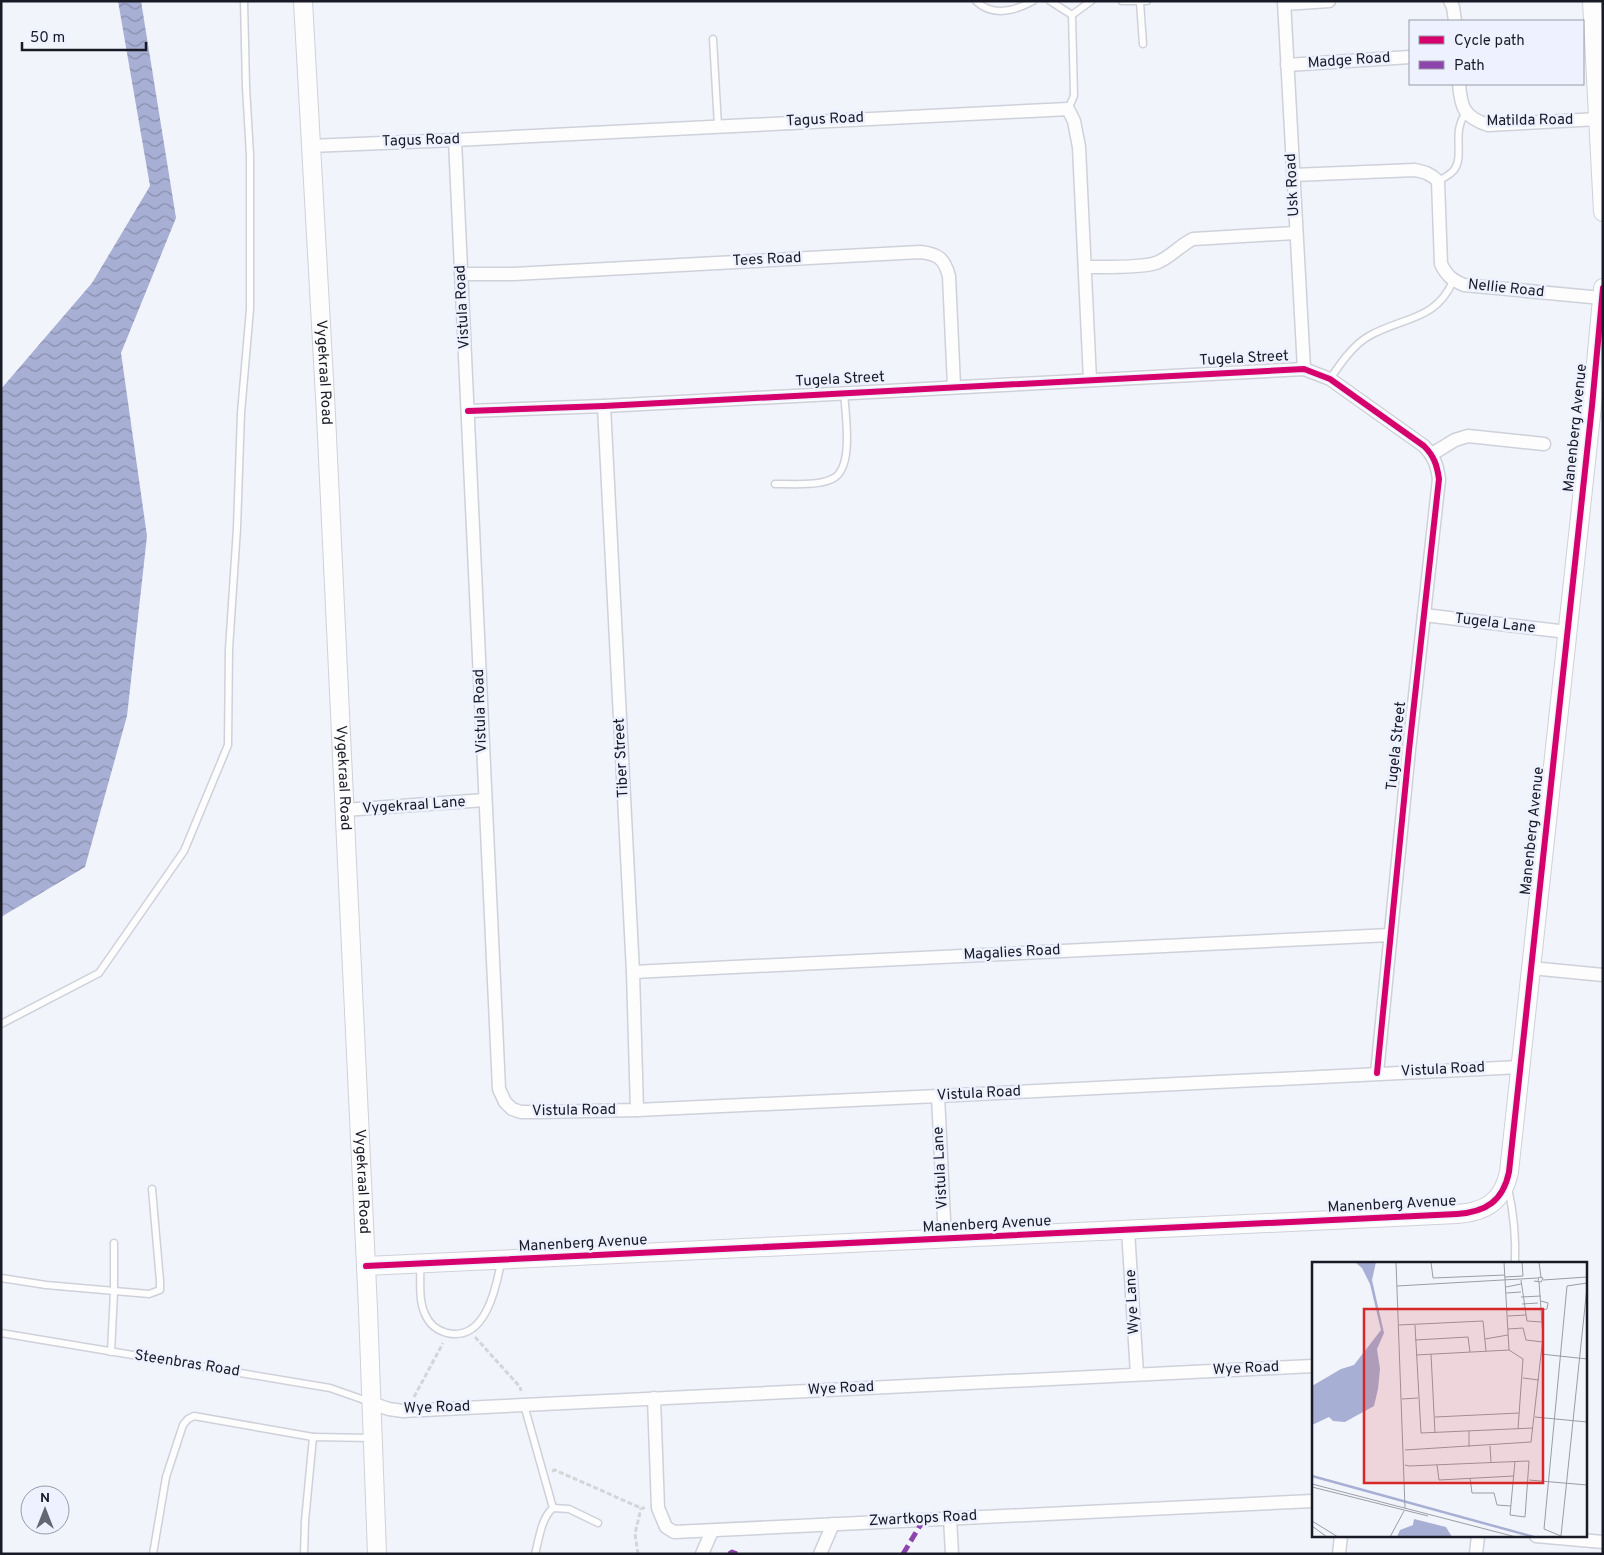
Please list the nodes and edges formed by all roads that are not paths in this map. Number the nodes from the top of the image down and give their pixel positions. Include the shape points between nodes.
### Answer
1 (244, 1) edge
2 (303, 1) edge
3 (976, 1) edge
4 (1034, 1) edge
5 (1050, 1) edge
6 (1091, 1) edge
7 (1122, 1) edge
8 (1329, 1) edge
9 (1450, 1) edge
10 (1143, 2) edge
11 (1284, 3) edge
12 (1596, 8) edge
13 (1072, 16) junction
14 (1455, 20) edge
15 (713, 39) dead end
16 (1143, 44) dead end
17 (1409, 57) edge
18 (1287, 65) junction
19 (1460, 85) edge
20 (1068, 109) junction
21 (1466, 113) junction
22 (1598, 119) junction
23 (718, 126) junction
24 (454, 140) junction
25 (310, 146) junction
26 (1293, 176) junction
27 (1438, 182) junction
28 (1603, 212) edge
29 (1296, 233) junction
30 (1085, 267) junction
31 (461, 274) junction
32 (1453, 281) junction
33 (1603, 288) edge
34 (1602, 298) edge
35 (1304, 369) junction
36 (1330, 379) junction
37 (1090, 380) junction
38 (954, 386) junction
39 (844, 392) junction
40 (604, 406) junction
41 (1597, 407) edge
42 (468, 411) junction
43 (1544, 444) dead end
44 (1432, 454) junction
45 (775, 484) dead end
46 (1424, 615) junction
47 (1566, 632) junction
48 (485, 800) junction
49 (344, 810) junction
50 (1390, 935) junction
51 (1531, 968) junction
52 (633, 972) junction
53 (1603, 975) edge
54 (1, 1024) edge
55 (1520, 1067) junction
56 (1377, 1073) junction
57 (938, 1096) junction
58 (637, 1110) junction
59 (1507, 1183) junction
60 (152, 1189) dead end
61 (1128, 1230) junction
62 (945, 1240) junction
63 (114, 1243) dead end
64 (501, 1261) junction
65 (1515, 1262) edge
66 (420, 1264) junction
67 (366, 1266) junction
68 (1, 1278) edge
69 (114, 1292) junction
70 (1, 1333) edge
71 (111, 1352) junction
72 (1312, 1366) edge
73 (1137, 1374) junction
74 (654, 1398) junction
75 (371, 1402) junction
76 (524, 1405) junction
77 (313, 1437) junction
78 (372, 1438) junction
79 (1312, 1501) edge
80 (553, 1508) junction
81 (950, 1518) junction
82 (598, 1523) dead end
83 (833, 1524) junction
84 (712, 1531) junction
85 (1341, 1538) edge
86 (1478, 1538) edge
87 (1558, 1538) edge
88 (1603, 1542) edge
89 (153, 1554) edge
90 (304, 1554) edge
91 (377, 1554) edge
92 (534, 1554) edge
93 (702, 1554) edge
94 (820, 1554) edge
95 (952, 1554) edge
96 (1339, 1554) edge
97 (1476, 1554) edge

1 - 54 lane via 250,155 250,310 241,413 229,649 228,745 184,851 99,972
2 - 25 street, Vygekraal Road
3 - 4 lane via 986,9 1003,11
5 - 13 lane
6 - 13 lane
7 - 10 lane
8 - 11 street
9 - 14 street
10 - 16 lane
11 - 18 street, Usk Road
12 - 22 street
13 - 20 lane via 1074,96
15 - 23 lane
17 - 18 street, Madge Road
18 - 26 street, Usk Road
19 - 21 street, Matilda Road via 1460,99
20 - 23 street, Tagus Road
20 - 30 street via 1080,147
21 - 22 street, Matilda Road via 1488,125
21 - 27 lane via 1459,125 1457,165 1449,176
22 - 28 street
23 - 24 street, Tagus Road
24 - 25 street, Tagus Road
24 - 31 street, Vistula Road
25 - 49 street, Vygekraal Road
26 - 27 street via 1415,170 1432,175
26 - 29 street, Usk Road
27 - 32 street, Nellie Road via 1442,264
29 - 30 street via 1193,240 1156,263
29 - 35 street, Usk Road
30 - 37 street
31 - 38 street, Tees Road via 929,253 946,265 949,276
31 - 42 street, Vistula Road
32 - 34 street, Nellie Road via 1464,285
32 - 36 lane via 1434,307 1366,337
33 - 34 street, Manenberg Avenue
34 - 41 street, Manenberg Avenue
35 - 36 street, Tugela Street
35 - 37 street, Tugela Street
36 - 44 street, Tugela Street
37 - 38 street, Tugela Street
38 - 39 street, Tugela Street
39 - 40 street, Tugela Street
39 - 45 lane via 847,452 842,471 832,480
40 - 42 street, Tugela Street
40 - 52 street, Tiber Street
41 - 47 street, Manenberg Avenue
42 - 48 street, Vistula Road
43 - 44 street via 1468,436
44 - 46 street, Tugela Street via 1439,479
46 - 47 street, Tugela Lane
46 - 50 street, Tugela Street
47 - 51 street, Manenberg Avenue
48 - 49 street, Vygekraal Lane
48 - 58 street, Vistula Road via 499,1088 505,1102 521,1112
49 - 67 street, Vygekraal Road
50 - 52 street, Magalies Road
50 - 56 street, Tugela Street
51 - 53 street
51 - 55 street, Manenberg Avenue
52 - 58 street, Tiber Street
55 - 56 street, Vistula Road
55 - 59 street, Manenberg Avenue
56 - 57 street, Vistula Road
57 - 58 street, Vistula Road
57 - 62 street, Vistula Lane
59 - 61 street, Manenberg Avenue via 1494,1202 1473,1213
59 - 65 lane via 1514,1224
60 - 69 lane via 160,1290 149,1294
61 - 62 street, Manenberg Avenue
61 - 73 street, Wye Lane
62 - 64 street, Manenberg Avenue
63 - 69 lane
64 - 66 street, Manenberg Avenue
64 - 66 lane, Manenberg Avenue via 495,1292 485,1315 470,1331 459,1334 436,1329 428,1321 424,1312
66 - 67 street, Manenberg Avenue
67 - 75 street, Vygekraal Road
68 - 69 lane
69 - 71 lane
70 - 71 lane, Steenbras Road
71 - 75 lane, Steenbras Road via 330,1388
72 - 73 street, Wye Road
73 - 74 street, Wye Road
74 - 76 street, Wye Road
74 - 84 street, Zwartkops Road via 658,1508 666,1527 676,1532
75 - 76 street, Wye Road via 403,1411
75 - 78 street, Vygekraal Road
76 - 80 lane
77 - 78 lane
77 - 89 lane via 194,1416 188,1419 183,1425 166,1477
77 - 90 lane
78 - 91 street, Vygekraal Road
79 - 81 street, Zwartkops Road
80 - 82 lane via 569,1509
80 - 92 lane via 545,1519
81 - 83 street, Zwartkops Road
81 - 95 street
83 - 84 street, Zwartkops Road
83 - 94 street
84 - 93 street
85 - 96 street
86 - 97 street
87 - 88 street

